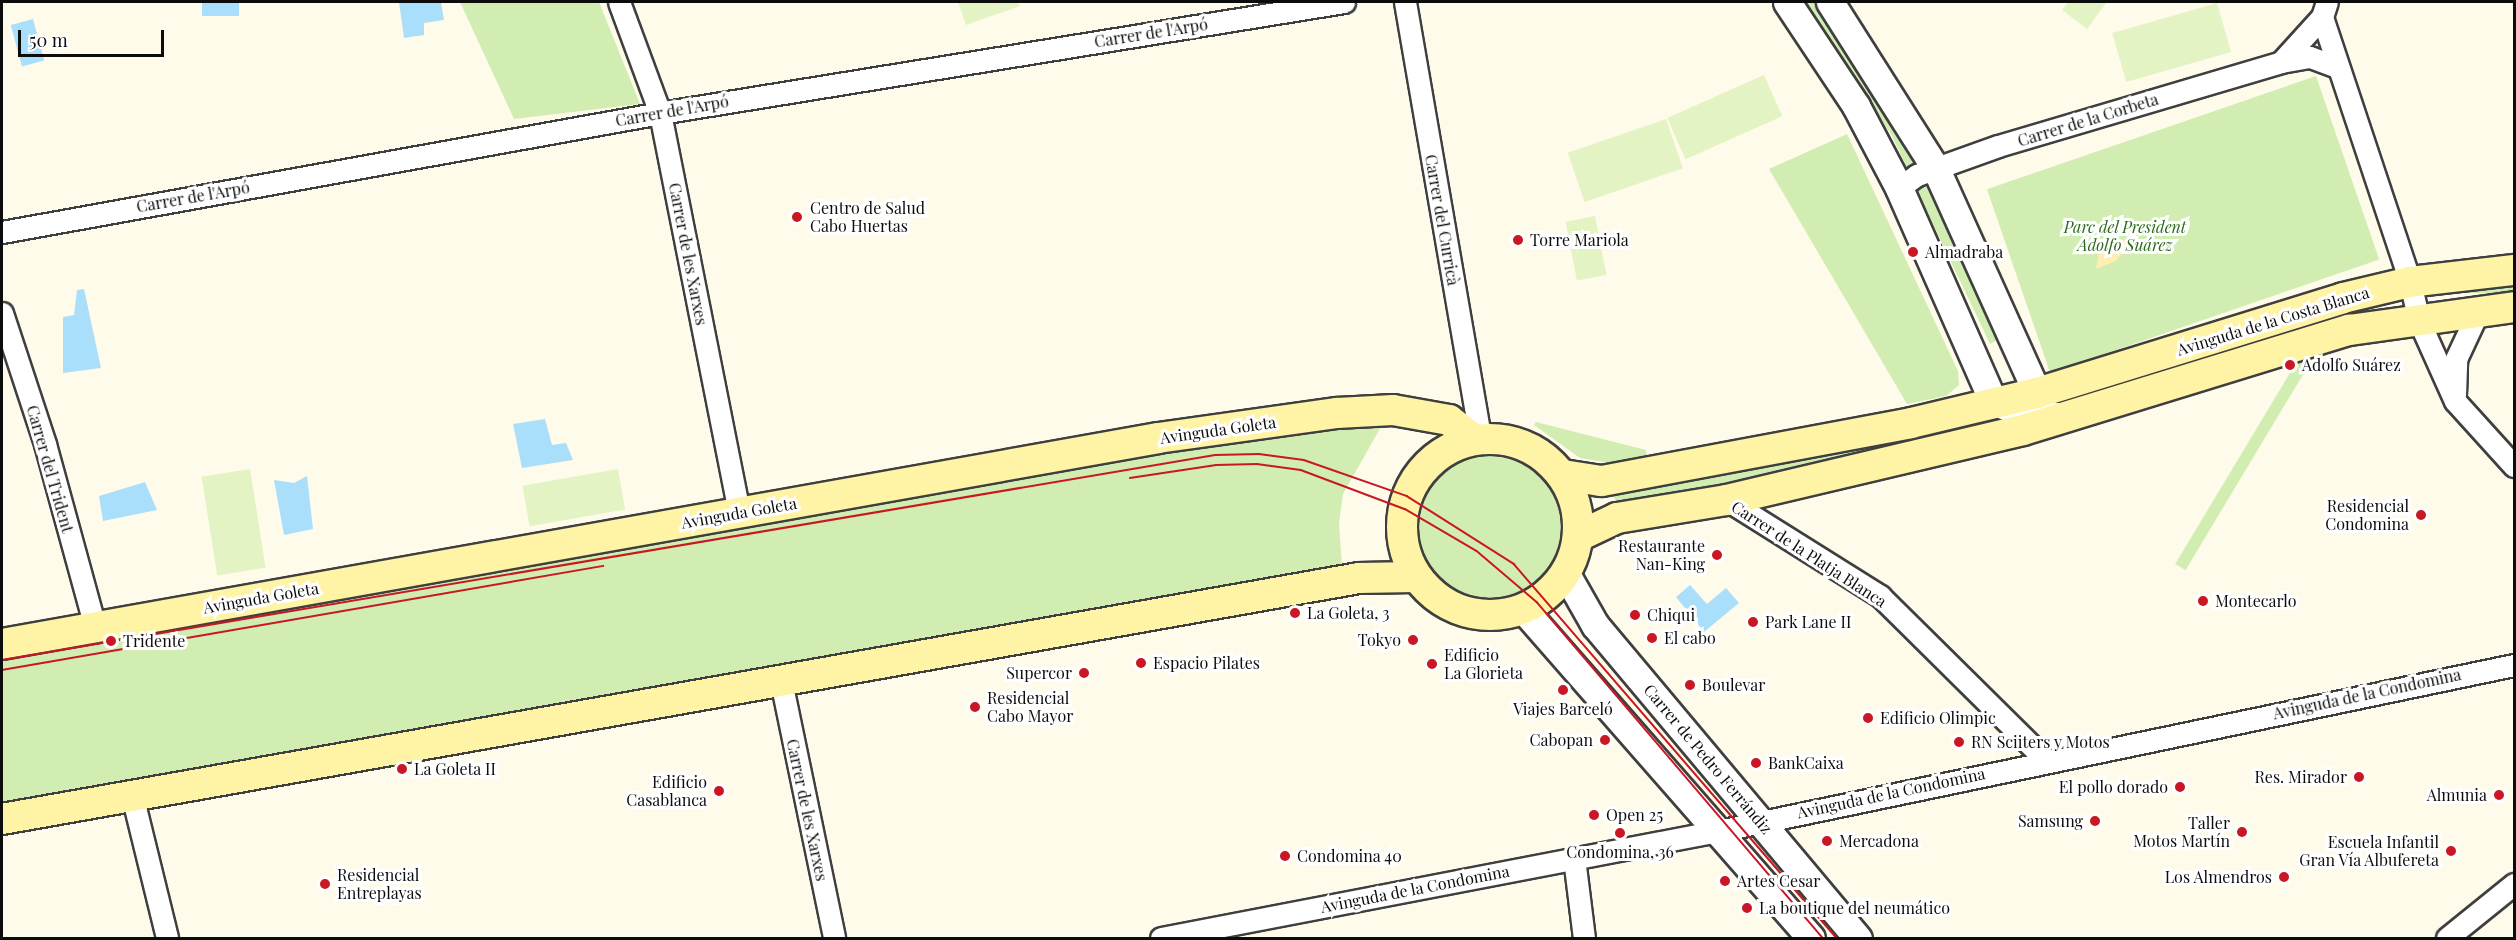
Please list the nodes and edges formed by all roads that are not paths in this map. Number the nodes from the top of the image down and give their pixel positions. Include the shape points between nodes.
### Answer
1 (619, 2) edge
2 (1344, 2) edge
3 (1405, 2) edge
4 (1787, 2) edge
5 (1830, 2) edge
6 (2325, 9) edge
7 (2281, 62) junction
8 (2338, 68) junction
9 (660, 113) junction
10 (1936, 169) junction
11 (1899, 188) junction
12 (2, 231) edge
13 (2514, 270) edge
14 (2410, 282) junction
15 (2514, 307) edge
16 (2478, 312) junction
17 (2, 313) edge
18 (2419, 321) junction
19 (2037, 393) junction
20 (1993, 401) junction
21 (2455, 401) junction
22 (2073, 417) junction
23 (1476, 439) junction
24 (2514, 466) edge
25 (1563, 475) junction
26 (1726, 500) junction
27 (739, 513) junction
28 (1579, 536) junction
29 (1566, 574) junction
30 (1414, 578) junction
31 (1523, 609) junction
32 (95, 627) junction
33 (2, 644) edge
34 (2514, 664) edge
35 (780, 681) junction
36 (2046, 760) junction
37 (132, 795) junction
38 (2, 819) edge
39 (1761, 822) junction
40 (1717, 831) junction
41 (1574, 858) junction
42 (2514, 884) edge
43 (167, 939) edge
44 (834, 939) edge
45 (1161, 939) edge
46 (1584, 939) edge
47 (1811, 939) edge
48 (1858, 939) edge
49 (2448, 939) edge

1 - 9 street, Carrer de les Xarxes
2 - 9 street, Carrer de l'Arpó
3 - 23 street, Carrer del Curricà
4 - 11 street via 1856,106
5 - 10 street
6 - 7 street
6 - 8 street
7 - 8 street, Carrer de la Corbeta via 2310,57
7 - 10 street, Carrer de la Corbeta via 1998,146
8 - 14 street
9 - 12 street, Carrer de l'Arpó
9 - 27 street, Carrer de les Xarxes
10 - 11 street, Carrer de la Corbeta via 1917,175
10 - 19 street
11 - 20 street
13 - 14 main road, Avinguda de la Costa Blanca
14 - 18 street
14 - 19 main road, Avinguda de la Costa Blanca via 2343,298
15 - 16 main road, Avinguda de la Costa Blanca
16 - 18 main road, Avinguda de la Costa Blanca
16 - 21 street via 2456,359
17 - 32 street, Carrer del Trident via 45,444
18 - 21 street
18 - 22 main road, Avinguda de la Costa Blanca via 2349,330
19 - 20 main road, Avinguda de la Costa Blanca
20 - 22 street, Avinguda de la Costa Blanca via 2027,415
20 - 25 main road via 1911,423 1602,481
21 - 24 street
22 - 26 main road, Avinguda de la Costa Blanca
23 - 25 main road via 1508,440 1535,450
23 - 27 main road, Avinguda Goleta via 1449,420 1393,410 1337,413 1147,440
23 - 30 main road via 1441,453 1416,478 1407,496 1402,554
25 - 28 main road via 1576,503
26 - 28 main road, Avinguda de la Costa Blanca via 1617,518
26 - 36 street, Carrer de la Platja Blanca via 1880,596
27 - 32 main road, Avinguda Goleta
28 - 29 main road
29 - 31 main road via 1545,597
29 - 39 street, Carrer de Pedro Ferrándiz via 1596,625
30 - 31 main road via 1427,592 1469,613 1500,615
30 - 35 main road via 1359,578
31 - 40 street
32 - 33 main road, Avinguda Goleta
34 - 36 street, Avinguda de la Condomina
35 - 37 main road
35 - 44 street, Carrer de les Xarxes
36 - 39 street, Avinguda de la Condomina
37 - 38 main road
37 - 43 street
39 - 40 street, Avinguda de la Condomina
39 - 48 street, Carrer de Pedro Ferrándiz
40 - 41 street, Avinguda de la Condomina
40 - 47 street
41 - 45 street, Avinguda de la Condomina
41 - 46 street
42 - 49 street

